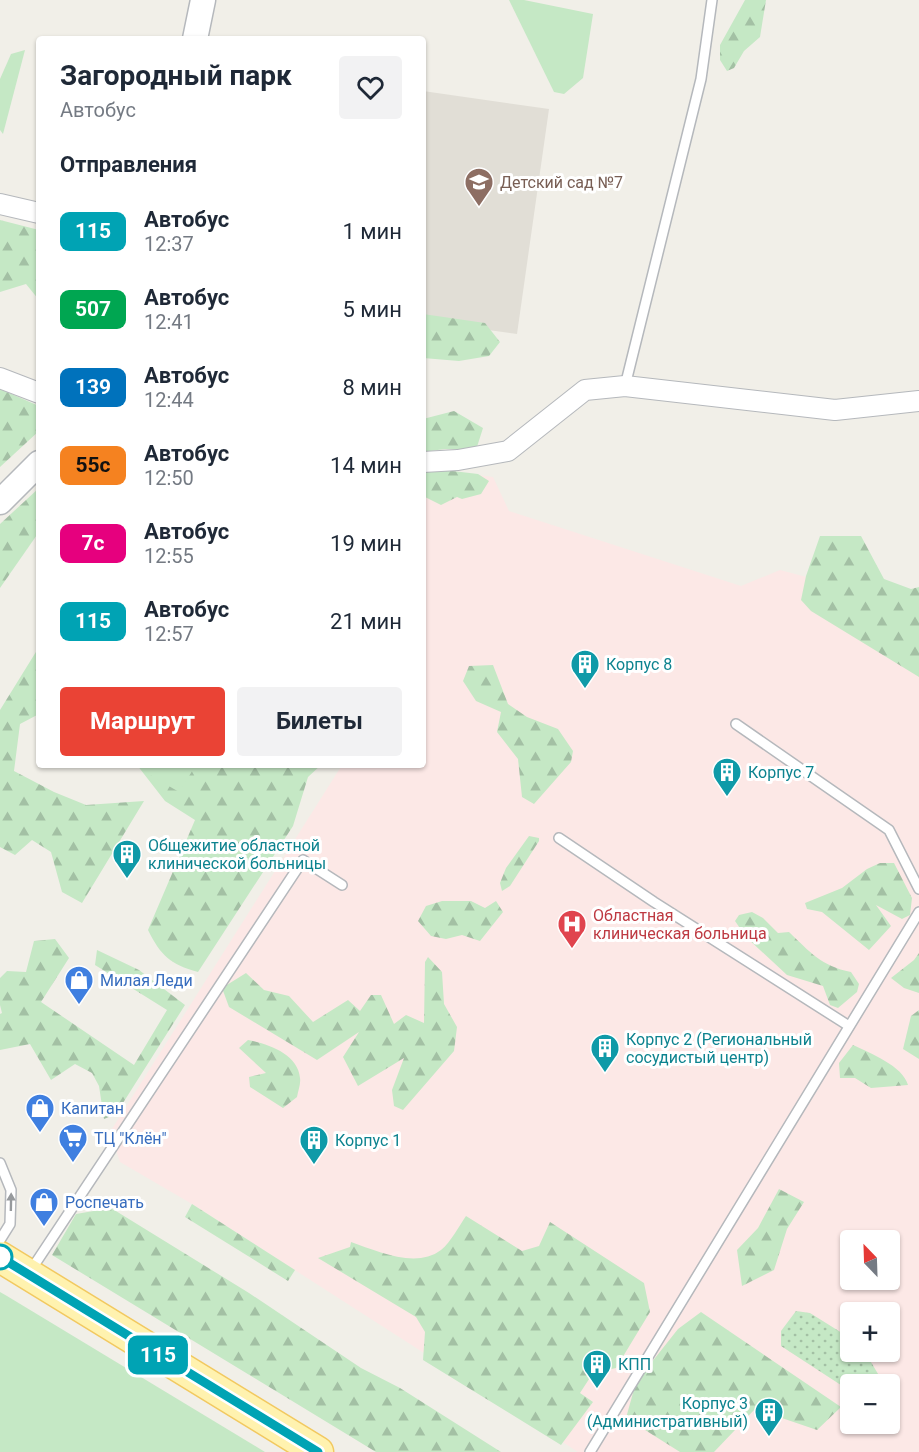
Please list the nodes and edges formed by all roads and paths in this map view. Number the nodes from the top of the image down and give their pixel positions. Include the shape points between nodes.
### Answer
1 (203, 0) edge
2 (712, 0) edge
3 (196, 36) edge
4 (0, 204) edge
5 (36, 212) edge
6 (0, 378) edge
7 (625, 386) junction
8 (36, 392) edge
9 (919, 401) edge
10 (426, 462) edge
11 (36, 466) edge
12 (0, 501) edge
13 (736, 724) dead end
14 (559, 838) dead end
15 (342, 885) dead end
16 (919, 889) edge
17 (919, 912) edge
18 (849, 1026) junction
19 (0, 1163) edge
20 (0, 1240) edge
21 (0, 1257) edge
22 (28, 1275) junction
23 (318, 1452) edge
24 (590, 1452) edge

1 - 3 street
2 - 7 lane via 701,79
4 - 5 street
6 - 8 street
7 - 9 street via 835,410
7 - 10 street via 585,390 508,451
11 - 12 street
13 - 16 lane via 889,830
14 - 18 lane
15 - 22 lane via 303,860
17 - 18 lane
18 - 24 lane
20 -> 19 lane via 10,1224 11,1190
21 - 22 main road
22 - 23 main road

